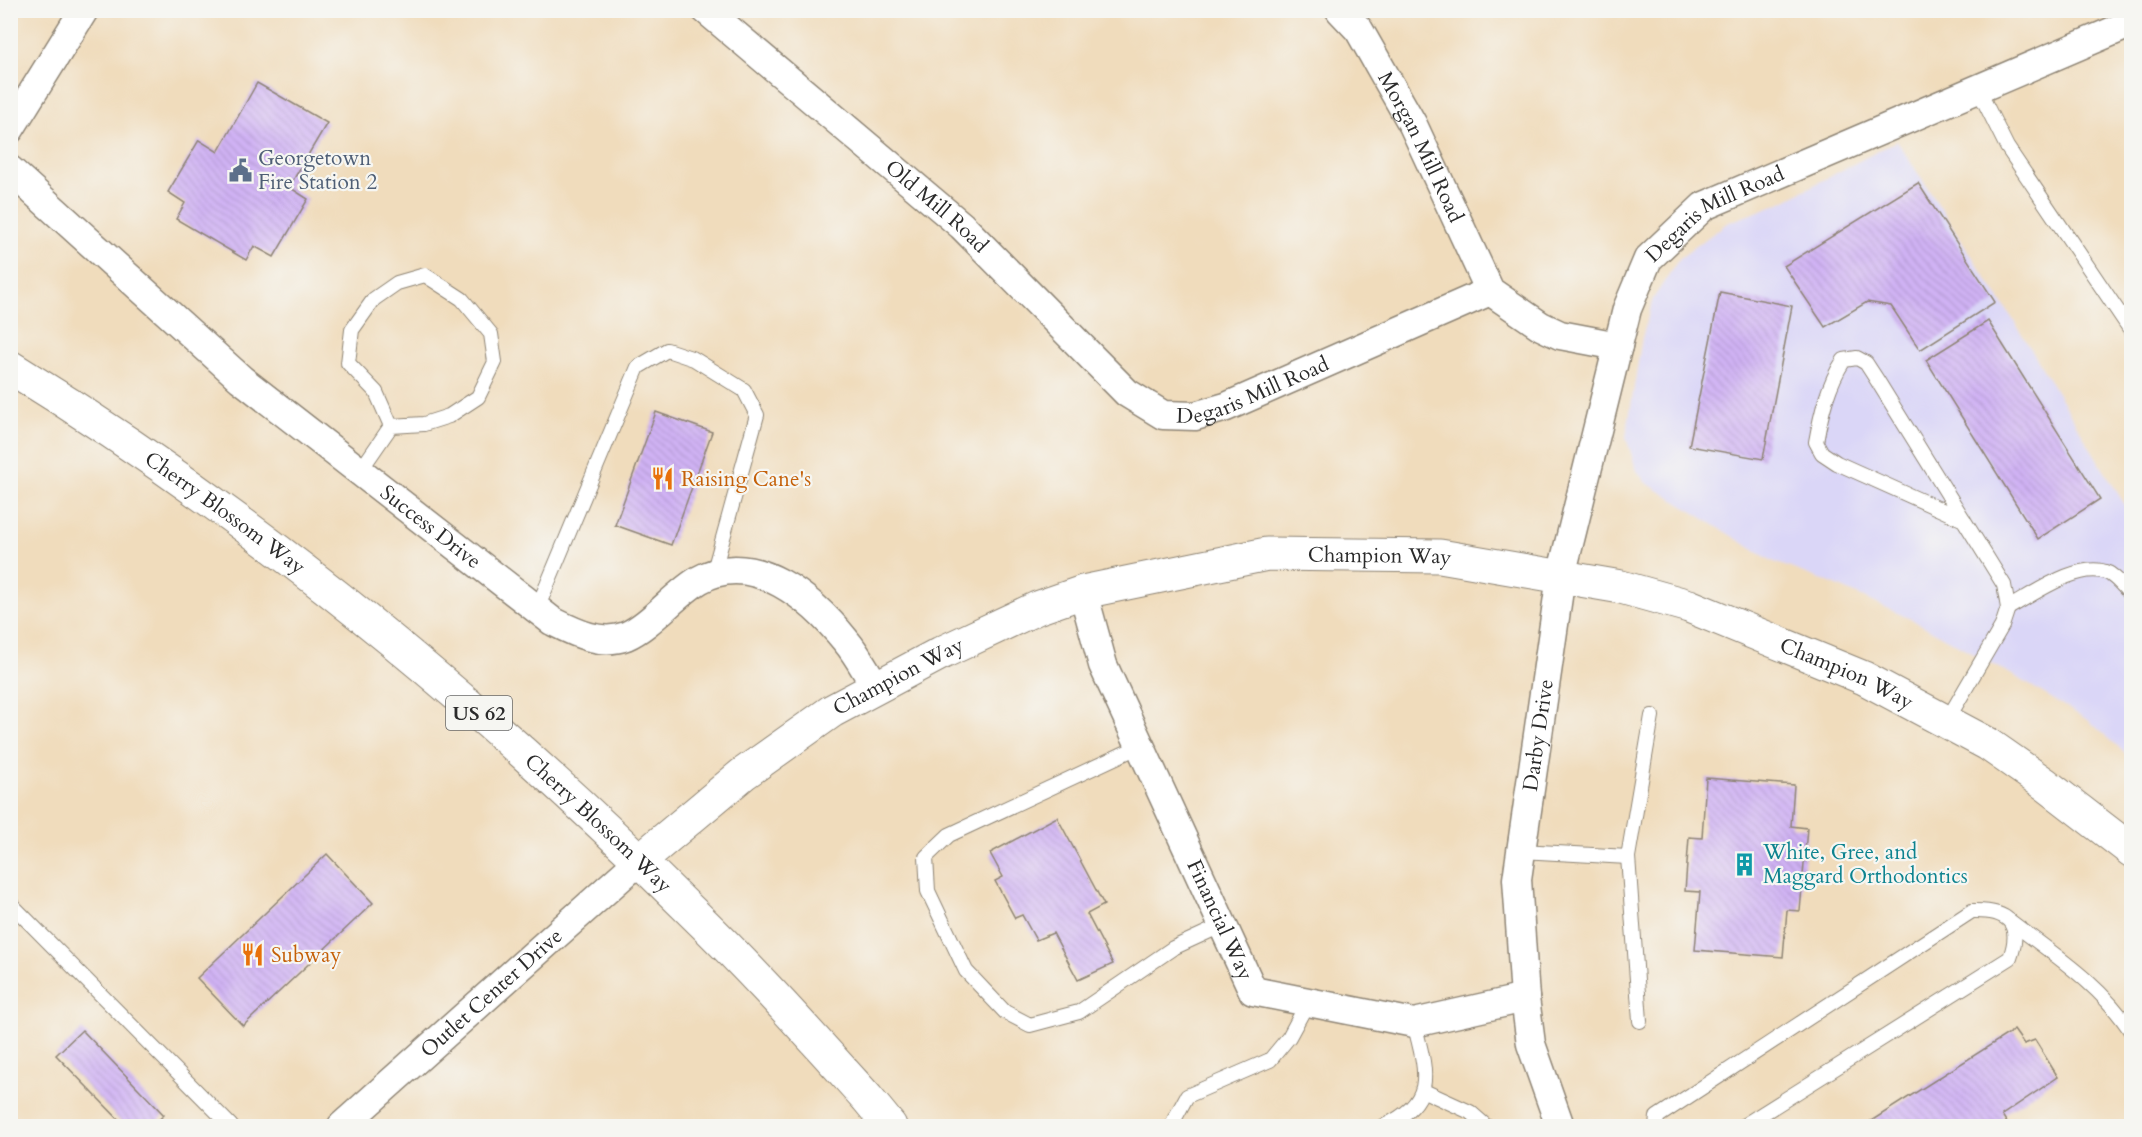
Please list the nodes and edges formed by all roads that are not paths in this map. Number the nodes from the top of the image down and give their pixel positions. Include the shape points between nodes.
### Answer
1 (84, 10) edge
2 (706, 10) edge
3 (1340, 10) edge
4 (2132, 23) edge
5 (1978, 88) junction
6 (10, 129) edge
7 (10, 170) edge
8 (1490, 291) junction
9 (2127, 316) edge
10 (2132, 332) edge
11 (1618, 346) junction
12 (10, 367) edge
13 (1158, 412) joint
14 (391, 426) junction
15 (360, 471) junction
16 (1964, 520) junction
17 (712, 576) junction
18 (1562, 576) junction
19 (1083, 592) junction
20 (2132, 596) edge
21 (2007, 608) junction
22 (537, 609) junction
23 (876, 687) junction
24 (1652, 716) dead end
25 (1946, 722) junction
26 (1140, 747) junction
27 (1521, 851) junction
28 (2132, 851) edge
29 (1628, 856) junction
30 (640, 860) junction
31 (10, 903) edge
32 (2010, 921) junction
33 (1223, 925) junction
34 (1525, 998) junction
35 (1308, 1002) junction
36 (1640, 1021) dead end
37 (1413, 1023) junction
38 (2132, 1033) edge
39 (1424, 1091) junction
40 (1657, 1122) edge
41 (231, 1126) edge
42 (342, 1126) edge
43 (890, 1126) edge
44 (1176, 1126) edge
45 (1384, 1126) edge
46 (1486, 1126) edge
47 (1560, 1126) edge
48 (1743, 1126) edge

1 - 6 street
2 - 13 street, Old Mill Road via 962,226 1126,393
3 - 8 street, Morgan Mill Road via 1359,30 1413,124
4 - 5 street, Degaris Mill Road
5 - 9 lane via 2007,147
5 - 11 street, Degaris Mill Road via 1704,206 1648,259 1627,309
7 - 15 street, Success Drive via 241,379
8 - 11 street via 1540,326 1560,335
8 - 13 street, Degaris Mill Road via 1226,407 1195,416
9 - 10 lane
11 - 18 street, Darby Drive
12 - 30 main road, Cherry Blossom Way / US 62 via 204,496 341,597 510,739
14 - 14 lane via 376,392 348,363 352,330 374,298 397,282 425,275 462,299 490,334 495,362 478,397 449,416 424,424
14 - 15 lane
15 - 22 street, Success Drive
16 - 16 lane via 1866,363 1857,358 1844,360 1833,375 1819,426 1816,442 1822,453
16 - 21 lane via 2004,585
17 - 22 street, Success Drive via 677,595 626,636 600,639 578,634
17 - 22 lane via 757,415 744,390 694,358 668,350 638,368
17 - 23 street, Success Drive via 750,570 777,579 847,642
18 - 19 main road, Champion Way via 1440,556 1267,554
18 - 25 main road, Champion Way via 1689,606 1864,678
18 - 27 street, Darby Drive
19 - 23 main road, Champion Way via 1037,608
19 - 26 street, Financial Way via 1103,665
20 - 21 lane via 2109,573 2091,569 2077,572
21 - 25 lane via 1991,648
23 - 30 main road, Champion Way via 832,711 743,774
24 - 29 lane
25 - 28 main road, Champion Way via 2007,757
26 - 33 street, Financial Way
26 - 33 lane via 949,835 926,857 928,891 966,971 1005,1012 1030,1025 1080,1012 1173,948
27 - 29 lane
27 - 34 street, Darby Drive via 1517,879
29 - 36 lane
30 - 42 street, Outlet Center Drive
30 - 43 main road, Cherry Blossom Way / US 62 via 730,950
31 - 41 lane
32 - 38 lane via 2074,970 2121,1015
32 - 40 lane via 1994,910 1972,911
32 - 48 lane via 2017,940 2010,958
33 - 35 street, Financial Way via 1253,991
34 - 37 street, Financial Way
34 - 47 street, Darby Drive via 1531,1044
35 - 37 street, Financial Way
35 - 44 lane via 1289,1037 1270,1060 1187,1096 1174,1120
37 - 39 lane via 1425,1070
39 - 45 lane via 1417,1105
39 - 46 lane via 1470,1112

